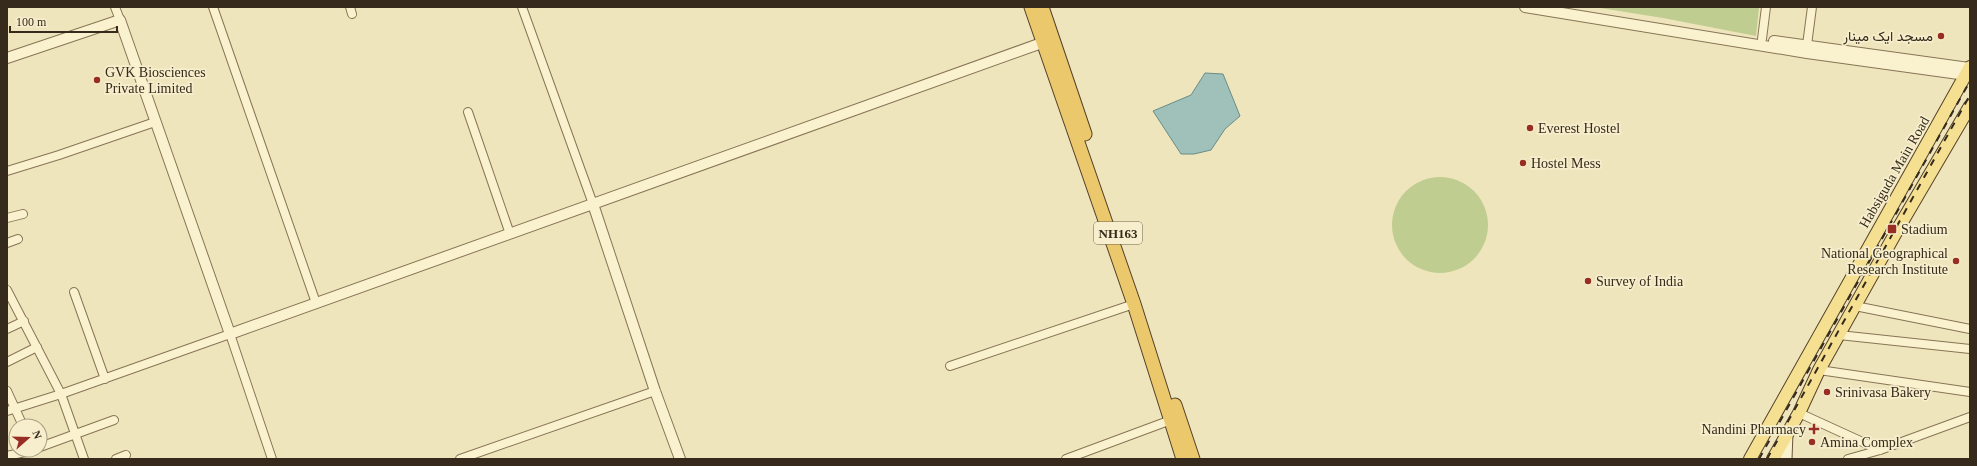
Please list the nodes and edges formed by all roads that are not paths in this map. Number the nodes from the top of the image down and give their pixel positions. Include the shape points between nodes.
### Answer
1 (115, 7) edge
2 (213, 7) edge
3 (522, 7) edge
4 (1031, 7) edge
5 (1042, 7) edge
6 (1525, 7) edge
7 (1571, 7) edge
8 (1766, 7) edge
9 (1812, 7) edge
10 (120, 20) junction
11 (1762, 39) junction
12 (1048, 40) junction
13 (1807, 45) junction
14 (7, 58) edge
15 (1968, 70) edge
16 (1970, 106) edge
17 (468, 112) dead end
18 (156, 122) junction
19 (7, 171) edge
20 (593, 204) junction
21 (23, 214) dead end
22 (7, 218) edge
23 (510, 234) junction
24 (18, 239) dead end
25 (7, 243) edge
26 (7, 290) edge
27 (74, 292) dead end
28 (316, 303) junction
29 (1134, 304) junction
30 (1856, 306) junction
31 (24, 321) junction
32 (7, 329) edge
33 (1970, 329) edge
34 (230, 334) junction
35 (1839, 335) junction
36 (37, 347) junction
37 (1970, 349) edge
38 (7, 362) edge
39 (950, 366) dead end
40 (1819, 370) junction
41 (105, 379) junction
42 (7, 391) edge
43 (655, 391) junction
44 (1970, 392) edge
45 (61, 394) junction
46 (17, 410) junction
47 (7, 411) edge
48 (1799, 413) junction
49 (1970, 416) edge
50 (20, 418) edge
51 (114, 420) dead end
52 (1171, 420) junction
53 (75, 433) junction
54 (1787, 434) junction
55 (48, 444) edge
56 (1880, 450) junction
57 (126, 455) dead end
58 (84, 459) edge
59 (116, 459) edge
60 (272, 459) edge
61 (460, 459) edge
62 (680, 459) edge
63 (1066, 459) edge
64 (1183, 459) edge
65 (1193, 459) edge
66 (1750, 459) edge
67 (1772, 459) edge
68 (1786, 459) edge
69 (1848, 459) edge

1 - 10 street
2 - 28 street
3 - 20 street
4 - 12 highway, NH163
5 - 12 highway, NH163
6 - 15 street via 1807,53
7 - 11 street
8 - 11 street
9 - 13 street
10 - 14 street
10 - 18 street
11 - 13 street
12 - 20 street
12 - 29 highway, NH163
12 - 65 highway, NH163
13 - 15 street
15 - 66 main road, Habsiguda Main Road
16 - 30 main road via 1898,227
17 - 23 street
18 - 19 street
18 - 34 street
20 - 23 street
20 - 43 street
21 - 22 street
23 - 28 street
24 - 25 street
26 - 31 street
27 - 41 street
28 - 34 street
29 - 39 street
29 - 52 highway, NH163
30 - 33 street
30 - 35 main road
31 - 32 street
31 - 36 street
34 - 41 street
34 - 60 street
35 - 37 street
35 - 40 main road
36 - 38 street
36 - 45 street
40 - 44 street
40 - 48 main road
41 - 45 street
42 - 46 street
43 - 61 street
43 - 62 street
45 - 46 street
45 - 53 street
46 - 47 street
46 - 50 street
48 - 54 main road
48 - 56 street
49 - 56 street
51 - 53 street
52 - 63 street
52 - 64 highway, NH163
53 - 55 street
53 - 58 street
54 - 67 main road
54 - 68 main road
56 - 69 street
57 - 59 street

